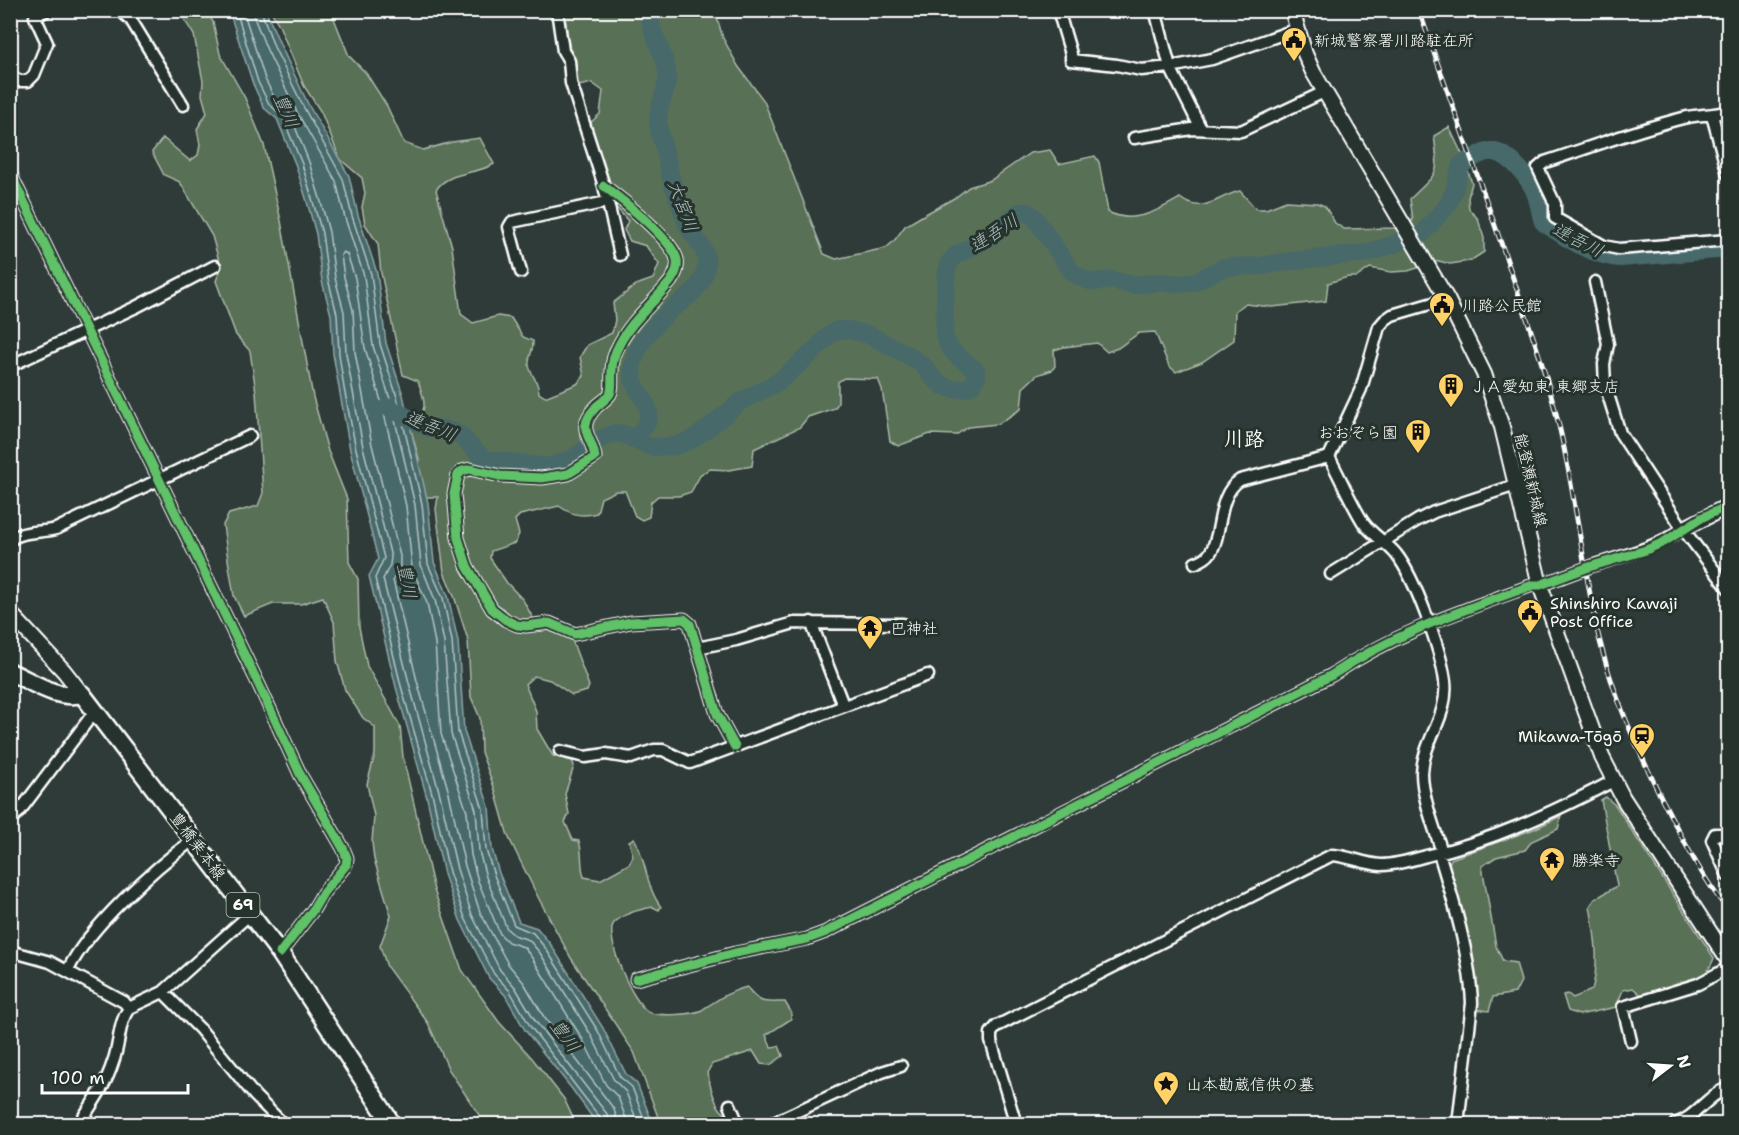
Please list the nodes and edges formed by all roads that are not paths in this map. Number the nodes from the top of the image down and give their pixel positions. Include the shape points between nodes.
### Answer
1 (47, 10) edge
2 (120, 10) edge
3 (557, 10) edge
4 (1058, 10) edge
5 (1155, 10) edge
6 (1292, 10) edge
7 (1297, 29) junction
8 (1170, 67) junction
9 (10, 75) edge
10 (1324, 92) junction
11 (183, 105) dead end
12 (1728, 111) edge
13 (1712, 115) junction
14 (1201, 129) junction
15 (1134, 138) dead end
16 (10, 173) edge
17 (1728, 174) edge
18 (603, 186) junction
19 (607, 202) junction
20 (1728, 240) edge
21 (620, 255) dead end
22 (214, 266) dead end
23 (521, 272) dead end
24 (1595, 282) dead end
25 (1447, 299) junction
26 (86, 329) junction
27 (10, 366) edge
28 (250, 436) dead end
29 (1329, 457) junction
30 (159, 479) junction
31 (1516, 485) junction
32 (1728, 506) edge
33 (1683, 529) junction
34 (10, 540) edge
35 (1384, 542) junction
36 (1195, 563) dead end
37 (1331, 574) dead end
38 (1540, 585) junction
39 (1728, 588) edge
40 (10, 613) edge
41 (811, 622) junction
42 (1428, 623) junction
43 (903, 624) dead end
44 (697, 648) junction
45 (10, 672) edge
46 (928, 675) dead end
47 (82, 694) junction
48 (843, 705) junction
49 (94, 711) junction
50 (735, 747) junction
51 (560, 751) dead end
52 (1613, 781) junction
53 (10, 819) edge
54 (1728, 834) edge
55 (193, 840) junction
56 (1439, 853) junction
57 (1728, 876) edge
58 (250, 914) junction
59 (10, 951) edge
60 (280, 953) junction
61 (1728, 960) edge
62 (1728, 968) edge
63 (68, 970) junction
64 (636, 979) dead end
65 (163, 992) junction
66 (129, 1008) junction
67 (1631, 1041) dead end
68 (902, 1066) dead end
69 (1728, 1088) edge
70 (730, 1104) dead end
71 (79, 1125) edge
72 (283, 1125) edge
73 (392, 1125) edge
74 (738, 1125) edge
75 (770, 1125) edge
76 (1014, 1125) edge
77 (1458, 1125) edge
78 (1675, 1125) edge

1 - 9 street via 35,17 47,43 34,75 28,81
2 - 11 street via 131,20
3 - 18 street via 571,82
4 - 8 street via 1071,60 1141,70
5 - 8 street
6 - 7 main road, 能登瀬新城線
7 - 8 street via 1212,59
7 - 10 main road, 能登瀬新城線
8 - 14 street
10 - 14 street via 1240,131
10 - 25 main road, 能登瀬新城線
12 - 13 street
13 - 17 street
13 - 20 street via 1664,122 1545,162 1538,168 1555,204 1556,218 1604,246 1651,248
14 - 15 street
16 - 26 street
18 - 19 street
18 - 44 street via 675,252 675,274 618,346 610,394 585,426 595,457 568,474 542,478 470,470 458,475 454,494 461,554 492,609 516,625 549,623 575,634 631,622 684,619 690,624
19 - 21 street
19 - 23 street via 512,222 509,227
22 - 26 street
24 - 33 street via 1608,344 1605,385 1620,434
25 - 29 street via 1392,315 1379,327 1361,389
25 - 31 main road, 能登瀬新城線 via 1492,397
26 - 27 street
26 - 30 street
28 - 30 street
29 - 35 street via 1363,523
29 - 36 street via 1233,484 1219,516 1212,552
30 - 34 street via 56,529
30 - 60 street via 301,776 347,858 346,865
31 - 35 street via 1434,512
31 - 38 main road, 能登瀬新城線
32 - 33 main road
33 - 38 street via 1646,550
33 - 39 street
35 - 37 street
35 - 42 street via 1414,584
38 - 42 street
38 - 52 main road, 能登瀬新城線
40 - 47 main road
41 - 43 street
41 - 44 street
41 - 48 street
42 - 56 street via 1445,682 1443,712 1422,775
42 - 64 street via 836,927 807,939
44 - 50 street via 717,714
45 - 47 main road via 61,695
46 - 48 street
47 - 49 main road, 豊橋乗本線 / 69
48 - 50 street
49 - 53 street
49 - 55 main road, 豊橋乗本線 / 69
50 - 51 street via 690,763 663,750 632,758 606,754 585,757
52 - 56 street via 1498,834
52 - 61 main road, 能登瀬新城線
54 - 57 street via 1715,834 1712,840
55 - 58 main road, 豊橋乗本線 / 69
55 - 63 street via 122,902 74,956
56 - 76 street via 1381,865 1332,855 996,1026 990,1033 991,1041
56 - 77 street via 1471,983
58 - 60 main road, 豊橋乗本線 / 69
58 - 65 street
59 - 63 street
60 - 73 main road, 豊橋乗本線 / 69
62 - 67 street via 1698,984 1623,1007
63 - 66 street
65 - 66 street
65 - 72 street via 201,1029
66 - 71 street via 105,1084
68 - 75 street
69 - 78 street
70 - 74 street

